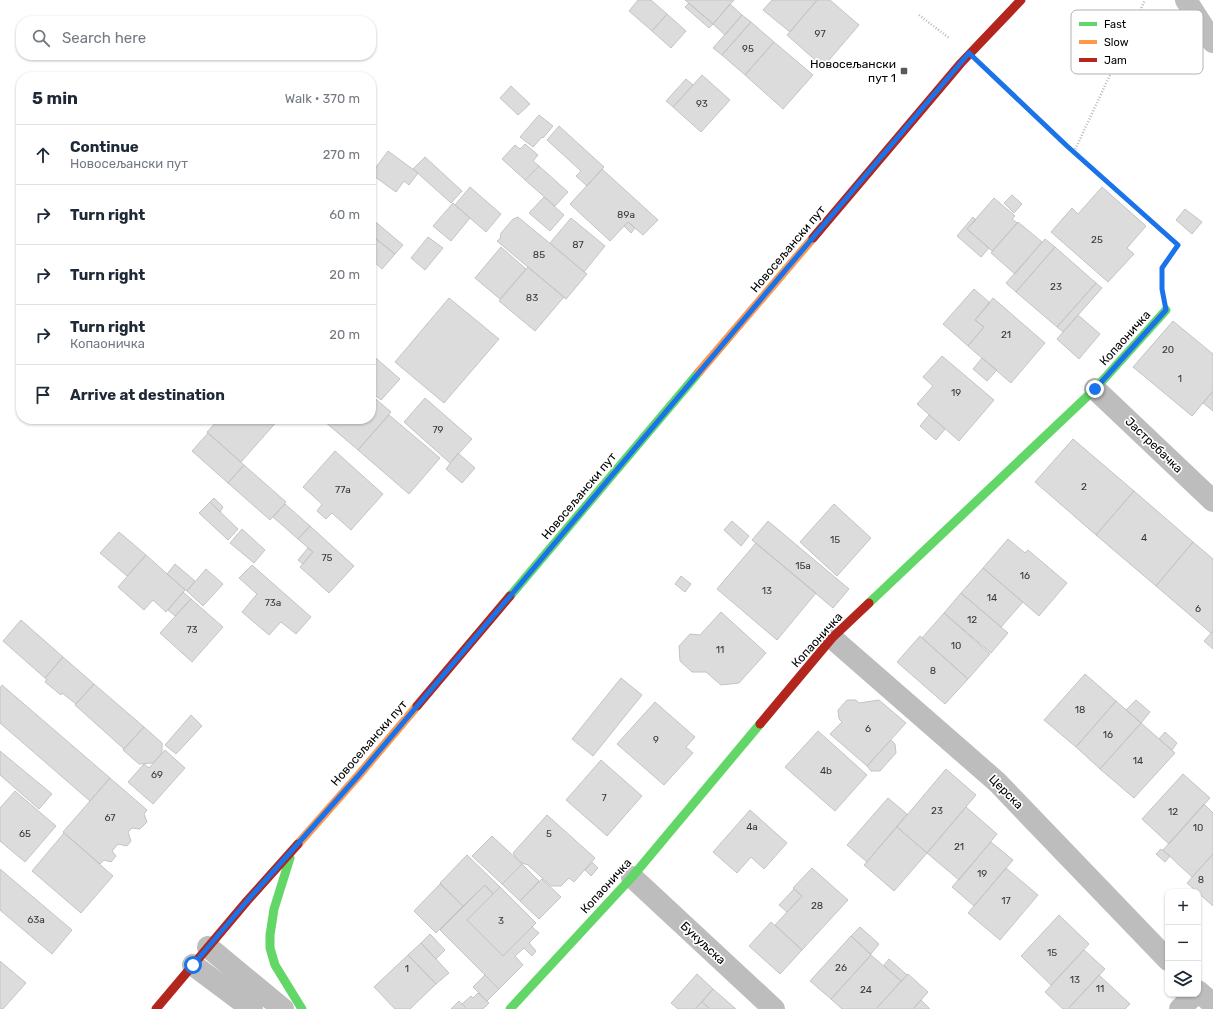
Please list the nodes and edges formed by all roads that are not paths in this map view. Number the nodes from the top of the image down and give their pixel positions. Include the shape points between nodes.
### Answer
1 (1186, 0) edge
2 (1016, 2) edge
3 (1192, 10) edge
4 (1203, 26) edge
5 (1213, 42) edge
6 (1166, 310) road end
7 (1095, 389) junction
8 (1213, 501) edge
9 (832, 638) junction
10 (293, 850) junction
11 (632, 877) junction
12 (208, 947) junction
13 (1165, 957) edge
14 (193, 965) junction
15 (1201, 994) edge
16 (1192, 997) edge
17 (1213, 1004) edge
18 (156, 1009) edge
19 (252, 1009) edge
20 (283, 1009) edge
21 (302, 1009) edge
22 (510, 1009) edge
23 (774, 1009) edge
24 (1180, 1009) edge

1 - 3 street
2 - 10 main road, Новосељански пут via 969,53
4 - 5 street
6 - 7 main road, Копаоничка
7 - 8 street, Јастребачка
7 - 9 main road, Копаоничка
9 - 11 main road, Копаоничка
9 - 13 street, Церска via 997,782
10 - 12 main road, Новосељански пут
10 - 21 main road via 273,914 271,945 273,962
11 - 22 main road, Копаоничка
11 - 23 street, Букуљска
12 - 14 main road, Новосељански пут
12 - 20 street
14 - 18 main road, Новосељански пут
14 - 19 street
15 - 17 street
16 - 24 street

